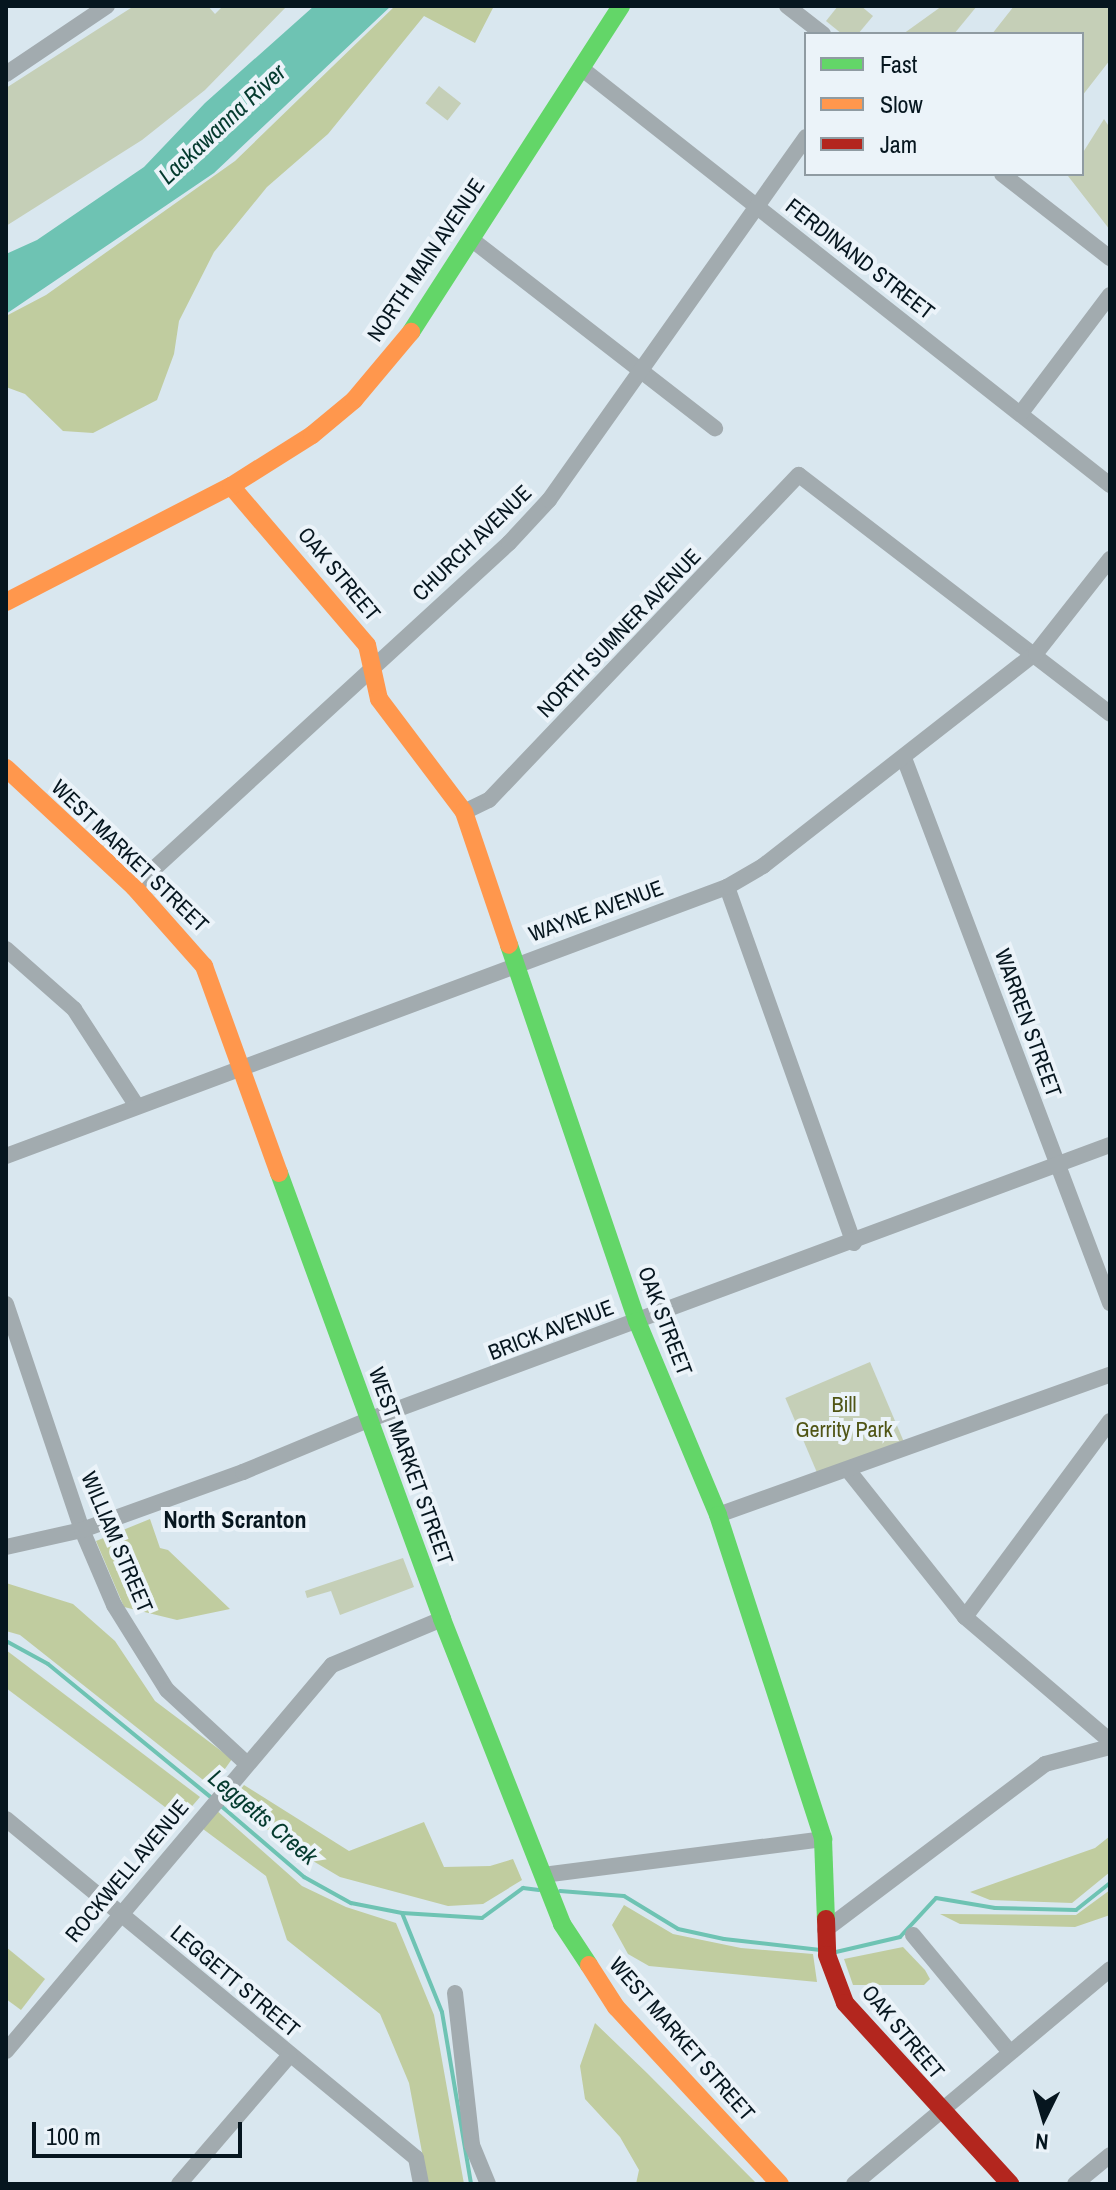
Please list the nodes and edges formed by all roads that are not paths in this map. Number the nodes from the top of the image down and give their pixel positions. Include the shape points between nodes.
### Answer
1 (107, 6) edge
2 (621, 6) edge
3 (787, 6) edge
4 (820, 32) edge
5 (581, 68) junction
6 (6, 74) edge
7 (804, 140) edge
8 (1005, 176) edge
9 (754, 204) junction
10 (471, 239) junction
11 (1110, 258) edge
12 (1110, 295) edge
13 (636, 370) junction
14 (1021, 413) junction
15 (715, 428) dead end
16 (1110, 485) edge
17 (231, 486) junction
18 (1110, 559) edge
19 (6, 602) edge
20 (1036, 653) junction
21 (373, 668) junction
22 (1110, 714) edge
23 (904, 758) junction
24 (6, 768) edge
25 (464, 812) junction
26 (134, 887) junction
27 (727, 887) junction
28 (6, 949) edge
29 (513, 966) junction
30 (241, 1068) junction
31 (136, 1105) junction
32 (1110, 1145) edge
33 (6, 1156) edge
34 (1055, 1165) junction
35 (854, 1243) junction
36 (1110, 1303) edge
37 (6, 1304) edge
38 (637, 1321) junction
39 (1110, 1375) edge
40 (368, 1420) junction
41 (1110, 1421) edge
42 (848, 1470) junction
43 (718, 1515) junction
44 (82, 1530) junction
45 (6, 1547) edge
46 (965, 1617) junction
47 (442, 1619) junction
48 (1110, 1744) edge
49 (245, 1762) junction
50 (6, 1819) edge
51 (823, 1839) junction
52 (543, 1875) junction
53 (121, 1912) junction
54 (825, 1930) junction
55 (913, 1935) dead end
56 (1110, 1969) edge
57 (455, 1993) dead end
58 (6, 2051) edge
59 (1009, 2051) junction
60 (289, 2056) junction
61 (939, 2111) junction
62 (1110, 2155) edge
63 (179, 2184) edge
64 (421, 2184) edge
65 (488, 2184) edge
66 (780, 2184) edge
67 (854, 2184) edge
68 (1010, 2184) edge
69 (1075, 2184) edge

1 - 6 street
2 - 5 main road, NORTH MAIN AVENUE
3 - 4 street
5 - 9 street, FERDINAND STREET
5 - 10 main road, NORTH MAIN AVENUE
7 - 9 street, CHURCH AVENUE
8 - 11 street
9 - 13 street, CHURCH AVENUE
9 - 14 street, FERDINAND STREET
10 - 13 street
10 - 17 main road, NORTH MAIN AVENUE via 415,327 354,400 312,435
12 - 14 street
13 - 15 street
13 - 21 street, CHURCH AVENUE via 549,500
14 - 16 street, FERDINAND STREET
17 - 19 main road, NORTH MAIN AVENUE
17 - 21 main road, OAK STREET via 357,630
18 - 20 street, WAYNE AVENUE
20 - 22 street
20 - 23 street, WAYNE AVENUE
20 - 25 street, NORTH SUMNER AVENUE via 799,475 489,800
21 - 25 main road, OAK STREET via 379,699 393,723
21 - 26 street, CHURCH AVENUE
23 - 27 street, WAYNE AVENUE
23 - 34 street, WARREN STREET via 935,828
24 - 26 main road, WEST MARKET STREET
25 - 29 main road, OAK STREET
26 - 30 main road, WEST MARKET STREET via 204,966
27 - 29 street, WAYNE AVENUE
27 - 35 street
28 - 31 street via 74,1009
29 - 30 street, WAYNE AVENUE
29 - 38 main road, OAK STREET
30 - 31 street, WAYNE AVENUE
30 - 40 main road, WEST MARKET STREET
31 - 33 street, WAYNE AVENUE
32 - 34 street, BRICK AVENUE
34 - 35 street, BRICK AVENUE
34 - 36 street, WARREN STREET
35 - 38 street, BRICK AVENUE
37 - 44 street, WILLIAM STREET
38 - 40 street, BRICK AVENUE
38 - 43 main road, OAK STREET
39 - 42 street
40 - 44 street, BRICK AVENUE
40 - 47 main road, WEST MARKET STREET
41 - 46 street
42 - 43 street
42 - 46 street
43 - 51 main road, OAK STREET
44 - 45 street, BRICK AVENUE
44 - 49 street, WILLIAM STREET via 114,1605 167,1690
46 - 48 street
47 - 49 street, ROCKWELL AVENUE via 332,1665
47 - 52 main road, WEST MARKET STREET
48 - 54 street via 1045,1764
49 - 53 street, ROCKWELL AVENUE
50 - 53 street, LEGGETT STREET
51 - 52 street
51 - 54 main road, OAK STREET
52 - 66 main road, WEST MARKET STREET via 581,1960 616,2007
53 - 58 street, ROCKWELL AVENUE
53 - 60 street, LEGGETT STREET
54 - 61 main road, OAK STREET via 827,1955 845,2003
55 - 59 street
56 - 59 street
57 - 65 street via 472,2145
59 - 61 street
60 - 63 street
60 - 64 street, LEGGETT STREET via 416,2158
61 - 67 street
61 - 68 main road, OAK STREET
62 - 69 street

